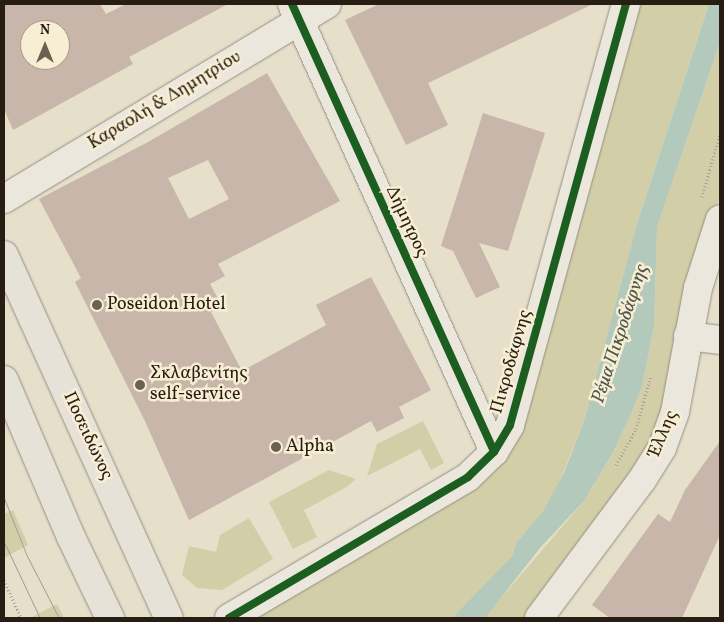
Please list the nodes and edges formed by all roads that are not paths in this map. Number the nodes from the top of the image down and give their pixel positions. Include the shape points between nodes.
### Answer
1 (327, 4) edge
2 (626, 4) edge
3 (295, 12) edge
4 (4, 199) edge
5 (711, 210) edge
6 (4, 255) edge
7 (688, 336) junction
8 (720, 340) edge
9 (4, 380) edge
10 (494, 452) junction
11 (110, 618) edge
12 (169, 618) edge
13 (229, 618) edge
14 (539, 618) edge

1 - 3 street, Καραολή & Δημητρίου
2 - 10 street, Πικροδάφνης via 510,425
3 - 4 street, Καραολή & Δημητρίου
3 - 10 street, Δήμητρος
5 - 7 street, Έλλης
6 - 12 highway, Ποσειδώνος
7 - 8 street
7 - 14 street, Έλλης via 675,412 662,448 642,480
9 - 11 highway via 71,537
10 - 13 street, Πικροδάφνης via 468,477

